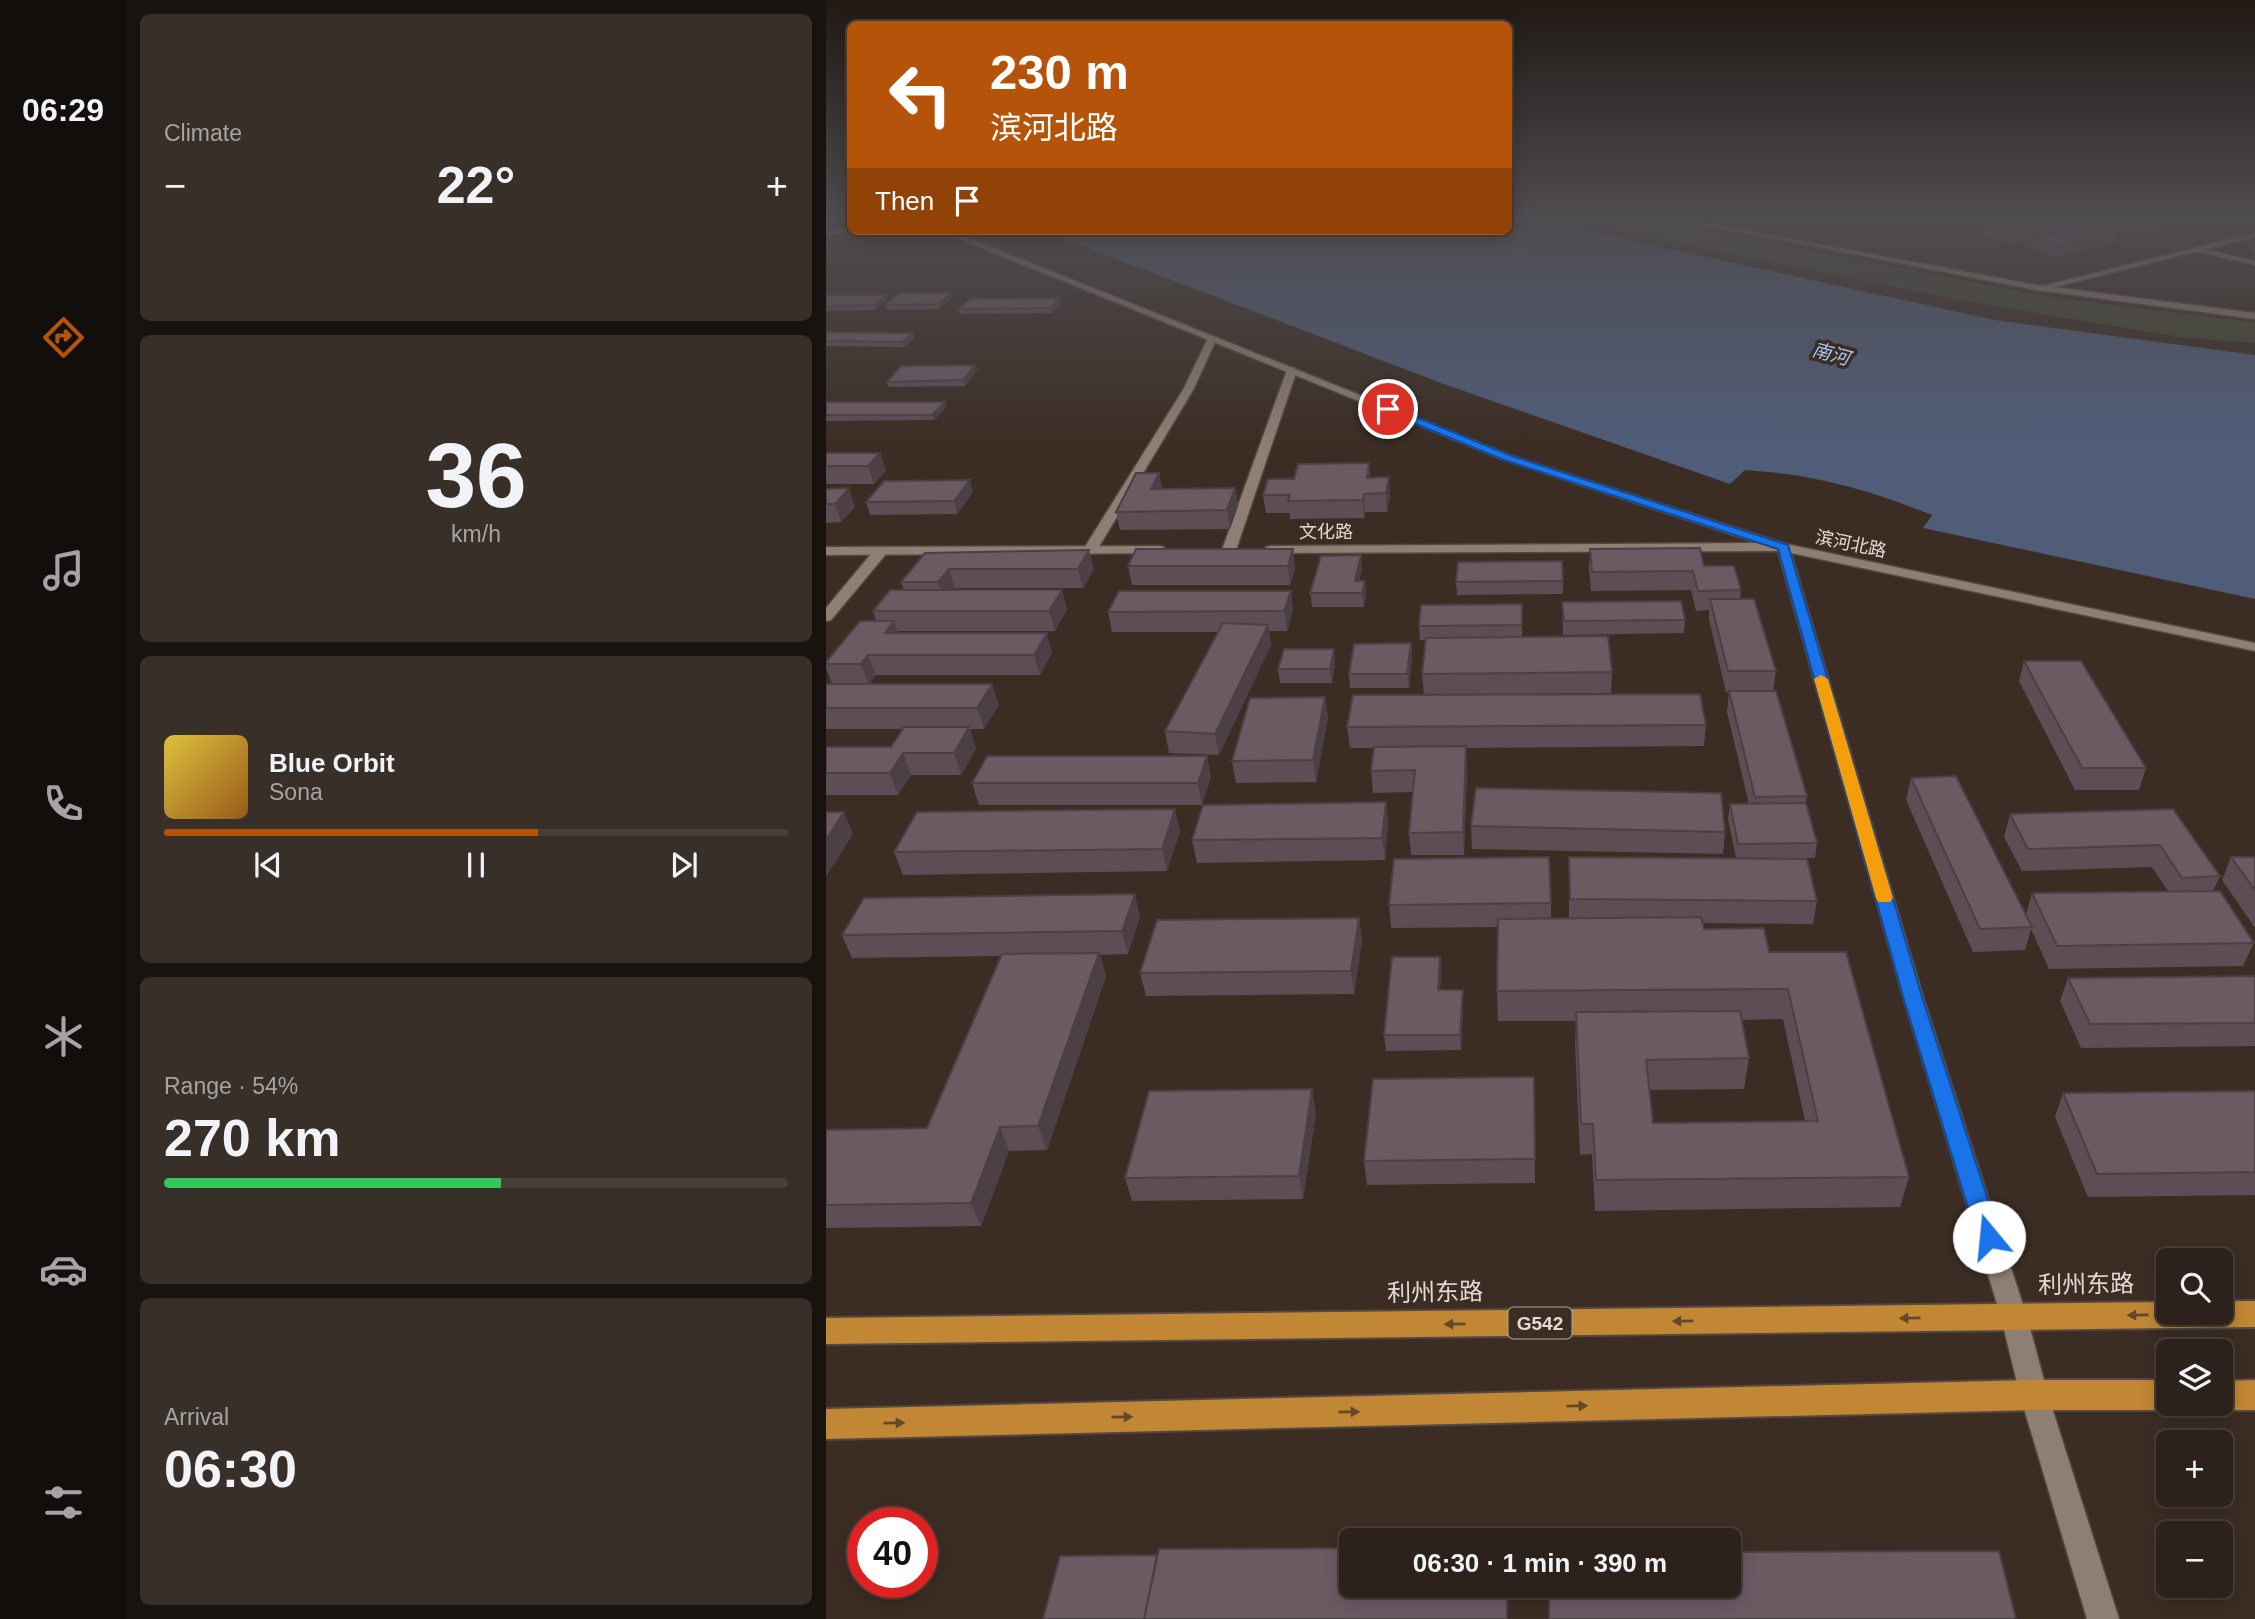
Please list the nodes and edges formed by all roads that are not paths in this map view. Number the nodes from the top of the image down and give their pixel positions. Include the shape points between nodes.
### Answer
1 (1103, 295) edge
2 (2084, 295) edge
3 (2255, 317) edge
4 (1212, 338) junction
5 (1292, 370) junction
6 (1783, 547) junction
7 (1090, 550) junction
8 (1173, 550) edge
9 (826, 551) edge
10 (881, 551) junction
11 (826, 617) edge
12 (2255, 647) edge
13 (2255, 1314) edge
14 (2014, 1317) junction
15 (826, 1331) edge
16 (2034, 1395) junction
17 (2156, 1395) edge
18 (2233, 1395) edge
19 (2255, 1395) edge
20 (826, 1424) edge
21 (2103, 1619) edge

1 - 4 street, 滨河北路
2 - 3 street
4 - 5 street, 滨河北路
4 - 7 street via 1188,390
5 - 6 street, 滨河北路 via 1508,458
5 - 6 street, 文化路 via 1236,550
6 - 12 street, 滨河北路
6 - 14 street via 1914,1000
7 - 8 street
7 - 10 street
9 - 10 street
10 - 11 street
13 -> 14 highway, 利州东路 / G542
14 -> 15 highway, 利州东路 / G542
14 - 16 street
16 - 17 highway
20 -> 16 highway
16 - 21 street
18 - 19 highway

